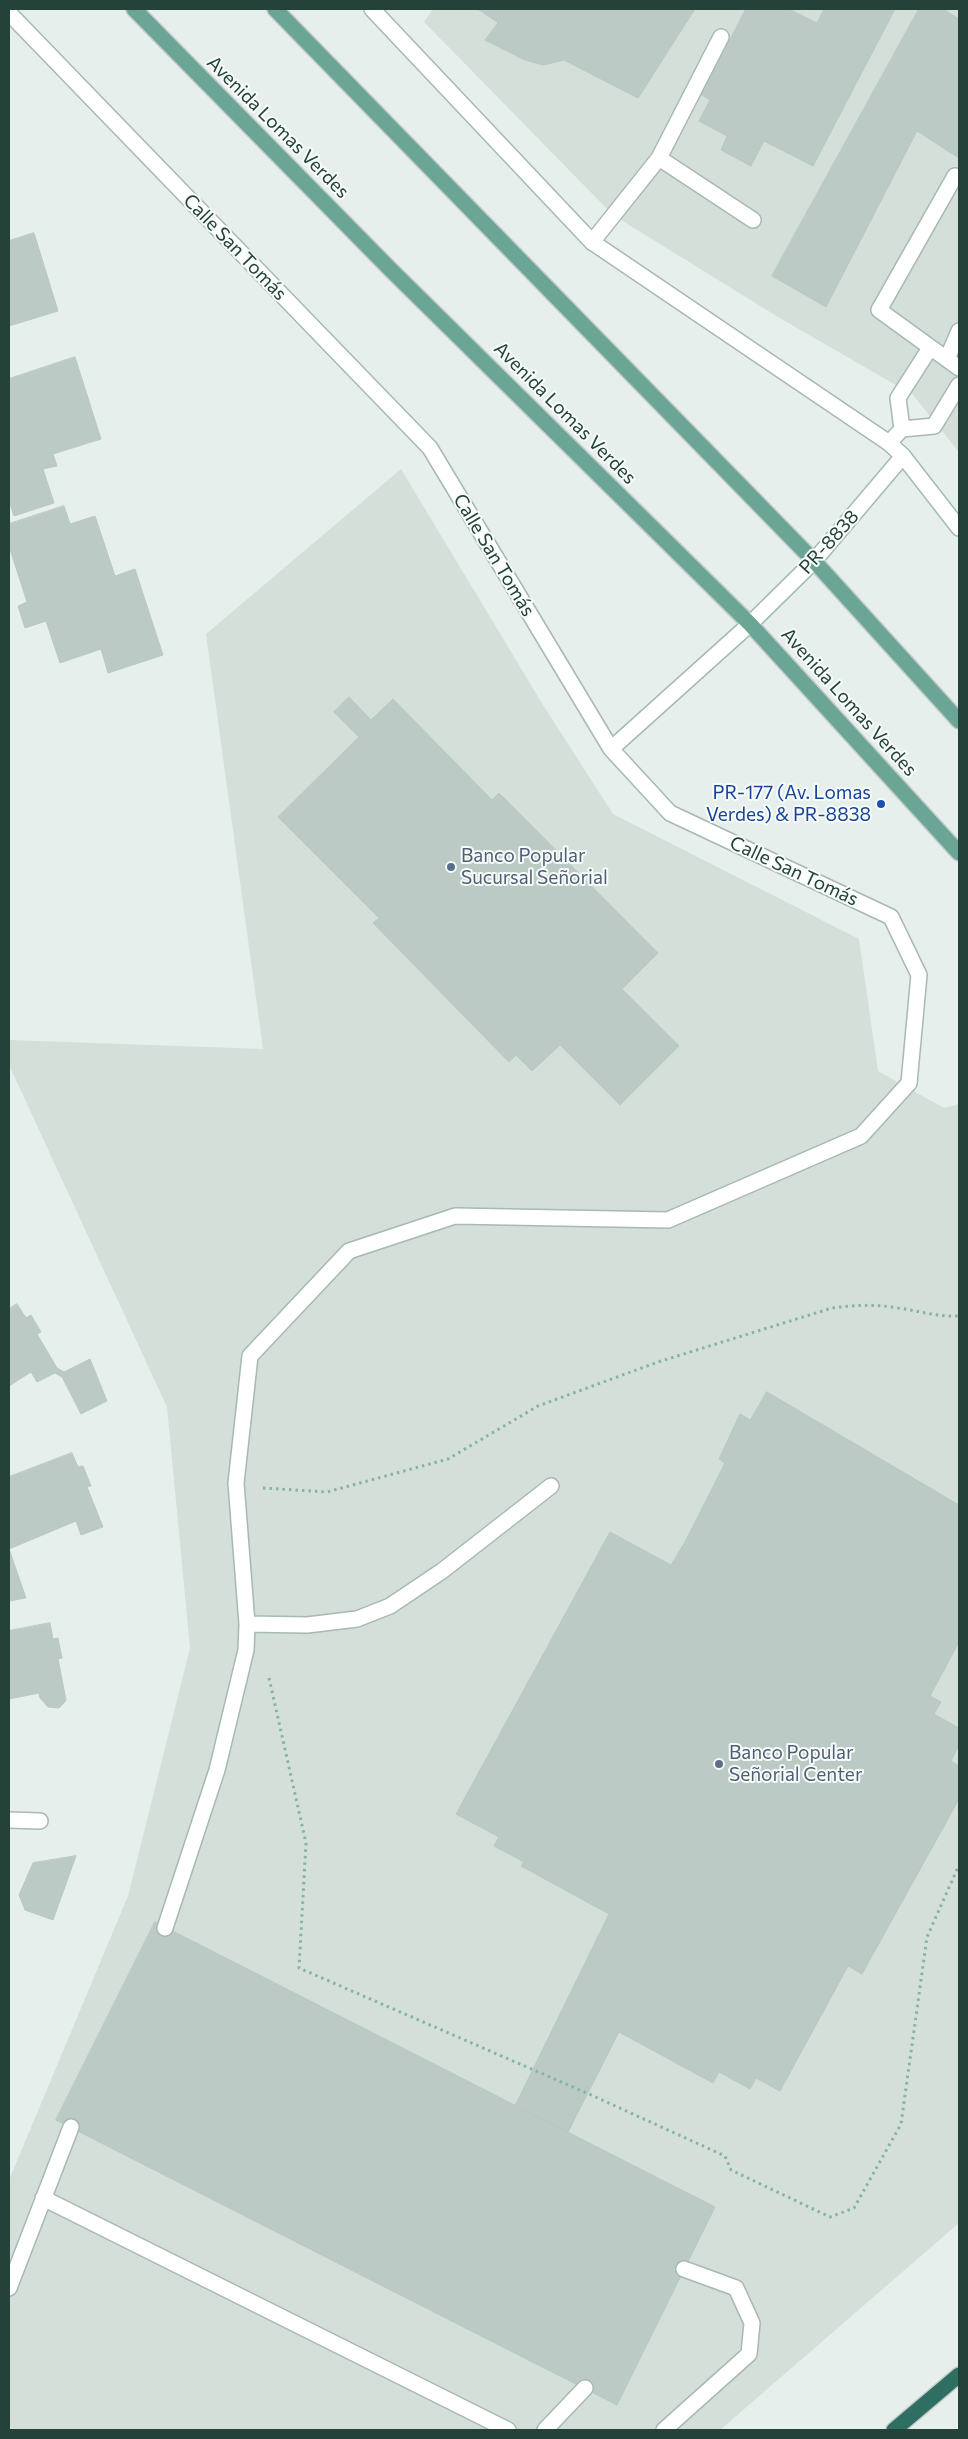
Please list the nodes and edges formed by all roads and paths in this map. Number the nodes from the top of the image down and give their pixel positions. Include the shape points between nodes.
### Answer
1 (134, 9) edge
2 (275, 9) edge
3 (372, 9) edge
4 (9, 13) edge
5 (721, 36) dead end
6 (658, 158) junction
7 (954, 176) dead end
8 (753, 220) dead end
9 (592, 242) junction
10 (959, 332) edge
11 (930, 348) junction
12 (953, 363) edge
13 (959, 385) edge
14 (902, 429) junction
15 (889, 443) junction
16 (903, 456) junction
17 (959, 528) edge
18 (814, 561) junction
19 (750, 624) junction
20 (959, 721) edge
21 (611, 750) junction
22 (959, 853) edge
23 (959, 1316) edge
24 (551, 1486) dead end
25 (255, 1487) dead end
26 (247, 1624) junction
27 (268, 1672) dead end
28 (9, 1820) edge
29 (40, 1820) dead end
30 (959, 1866) edge
31 (166, 1928) dead end
32 (71, 2128) dead end
33 (43, 2198) junction
34 (684, 2269) dead end
35 (9, 2288) edge
36 (959, 2375) edge
37 (585, 2388) dead end
38 (508, 2430) edge
39 (545, 2430) edge
40 (664, 2430) edge
41 (894, 2430) edge

1 - 19 main road, Avenida Lomas Verdes via 390,269
2 - 18 main road
3 - 9 street
4 - 21 street, Calle San Tomás via 430,448
5 - 6 street
6 - 8 street
6 - 9 street
7 - 11 street via 879,310
9 - 15 street
10 - 12 street
11 - 12 street
11 - 14 street via 898,398
13 - 14 street via 934,426
14 - 15 street
15 - 16 street
16 - 17 street
16 - 18 street, PR-8838 / PR-8838
18 - 19 street, PR-8838 / PR-8838
18 - 20 main road
19 - 21 street, PR-8838
19 - 22 main road, Avenida Lomas Verdes
21 - 26 street, Calle San Tomás via 670,813 891,917 919,975 909,1083 860,1136 668,1220 455,1216 349,1251 250,1356 236,1483
23 - 25 path via 944,1317 896,1307 859,1304 832,1308 658,1362 547,1403 448,1459 327,1492
24 - 26 street via 442,1571 390,1606 357,1619 307,1625
26 - 31 street via 246,1650 217,1770
27 - 30 path via 306,1843 299,1968 725,2156 732,2170 830,2217 854,2208 901,2124 927,1937
28 - 29 street
32 - 33 street
33 - 35 street
33 - 38 street
34 - 40 street via 736,2288 752,2323 750,2354
36 - 41 highway
37 - 39 street

